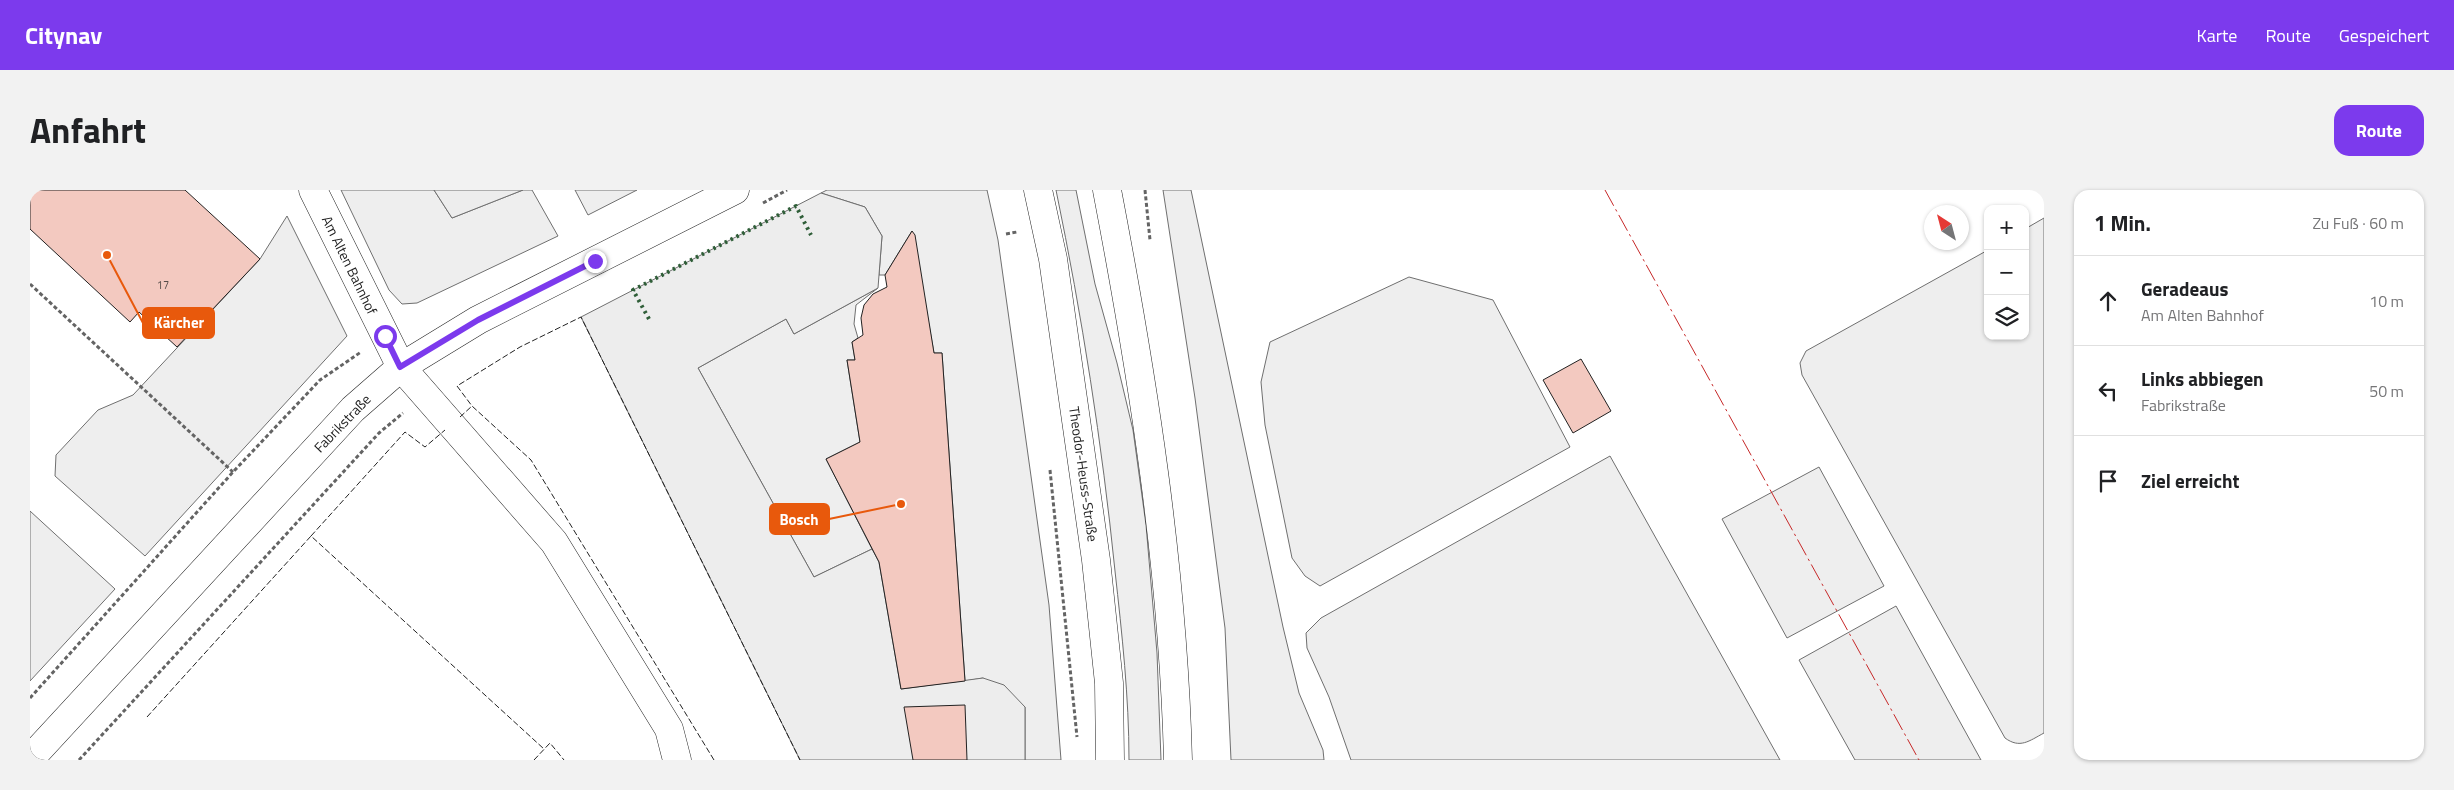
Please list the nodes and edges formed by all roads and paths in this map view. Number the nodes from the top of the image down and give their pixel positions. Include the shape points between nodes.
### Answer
1 (313, 190) edge
2 (735, 190) edge
3 (787, 190) edge
4 (1038, 190) edge
5 (1107, 190) edge
6 (762, 203) dead end
7 (1017, 232) dead end
8 (1006, 234) dead end
9 (30, 284) edge
10 (400, 367) junction
11 (426, 394) junction
12 (1050, 470) dead end
13 (232, 472) dead end
14 (1078, 747) dead end
15 (30, 759) edge
16 (79, 760) edge
17 (677, 760) edge
18 (1110, 760) edge
19 (1178, 760) edge

1 - 10 main road, Am Alten Bahnhof
2 - 10 main road, Fabrikstraße via 478,320
3 - 6 path
4 - 18 main road, Theodor-Heuss-Straße via 1053,259 1096,560 1109,683
5 - 19 main road via 1147,422 1165,557 1176,681
7 - 8 path
9 - 13 path
10 - 11 main road, Am Alten Bahnhof
10 - 15 main road, Fabrikstraße via 353,409
11 - 16 path via 379,433
11 - 17 main road, Am Alten Bahnhof via 554,542 669,729
12 - 14 path

